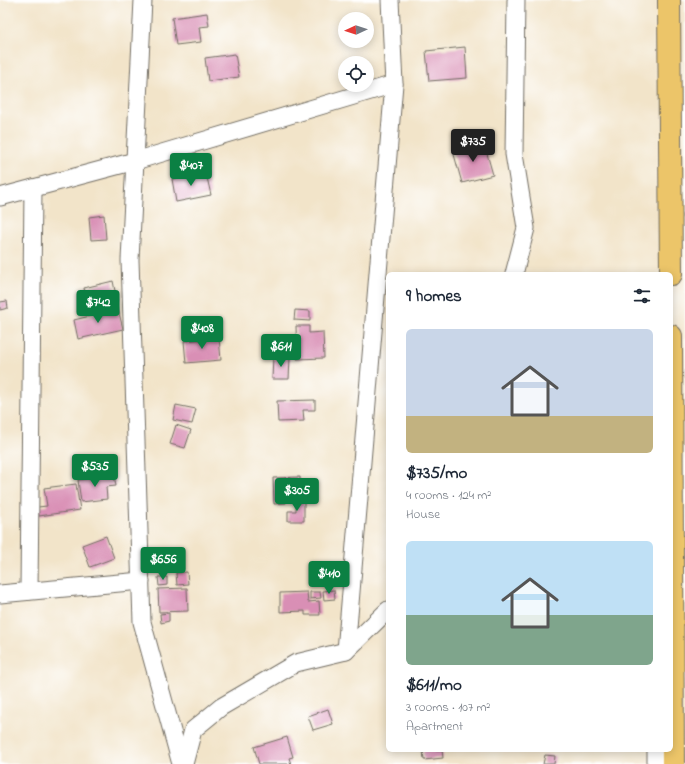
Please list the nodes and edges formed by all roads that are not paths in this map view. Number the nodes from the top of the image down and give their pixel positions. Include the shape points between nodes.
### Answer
1 (143, 0) edge
2 (390, 0) edge
3 (516, 0) edge
4 (669, 0) edge
5 (394, 84) junction
6 (135, 161) junction
7 (33, 188) junction
8 (0, 197) edge
9 (515, 272) edge
10 (671, 272) edge
11 (141, 581) junction
12 (28, 591) junction
13 (0, 594) edge
14 (386, 612) edge
15 (346, 651) junction
16 (656, 752) edge
17 (673, 752) edge
18 (183, 764) edge
19 (656, 764) edge
20 (673, 764) edge

1 - 6 street
2 - 5 street
3 - 9 street via 514,154 526,228
4 - 10 highway
5 - 6 street
5 - 15 street
6 - 7 street
6 - 11 street via 130,260
7 - 8 street
7 - 12 street
11 - 12 street
11 - 18 street via 142,622
12 - 13 street
14 - 15 street
15 - 18 street via 296,663 221,707 193,730
16 - 19 street
17 - 20 highway

